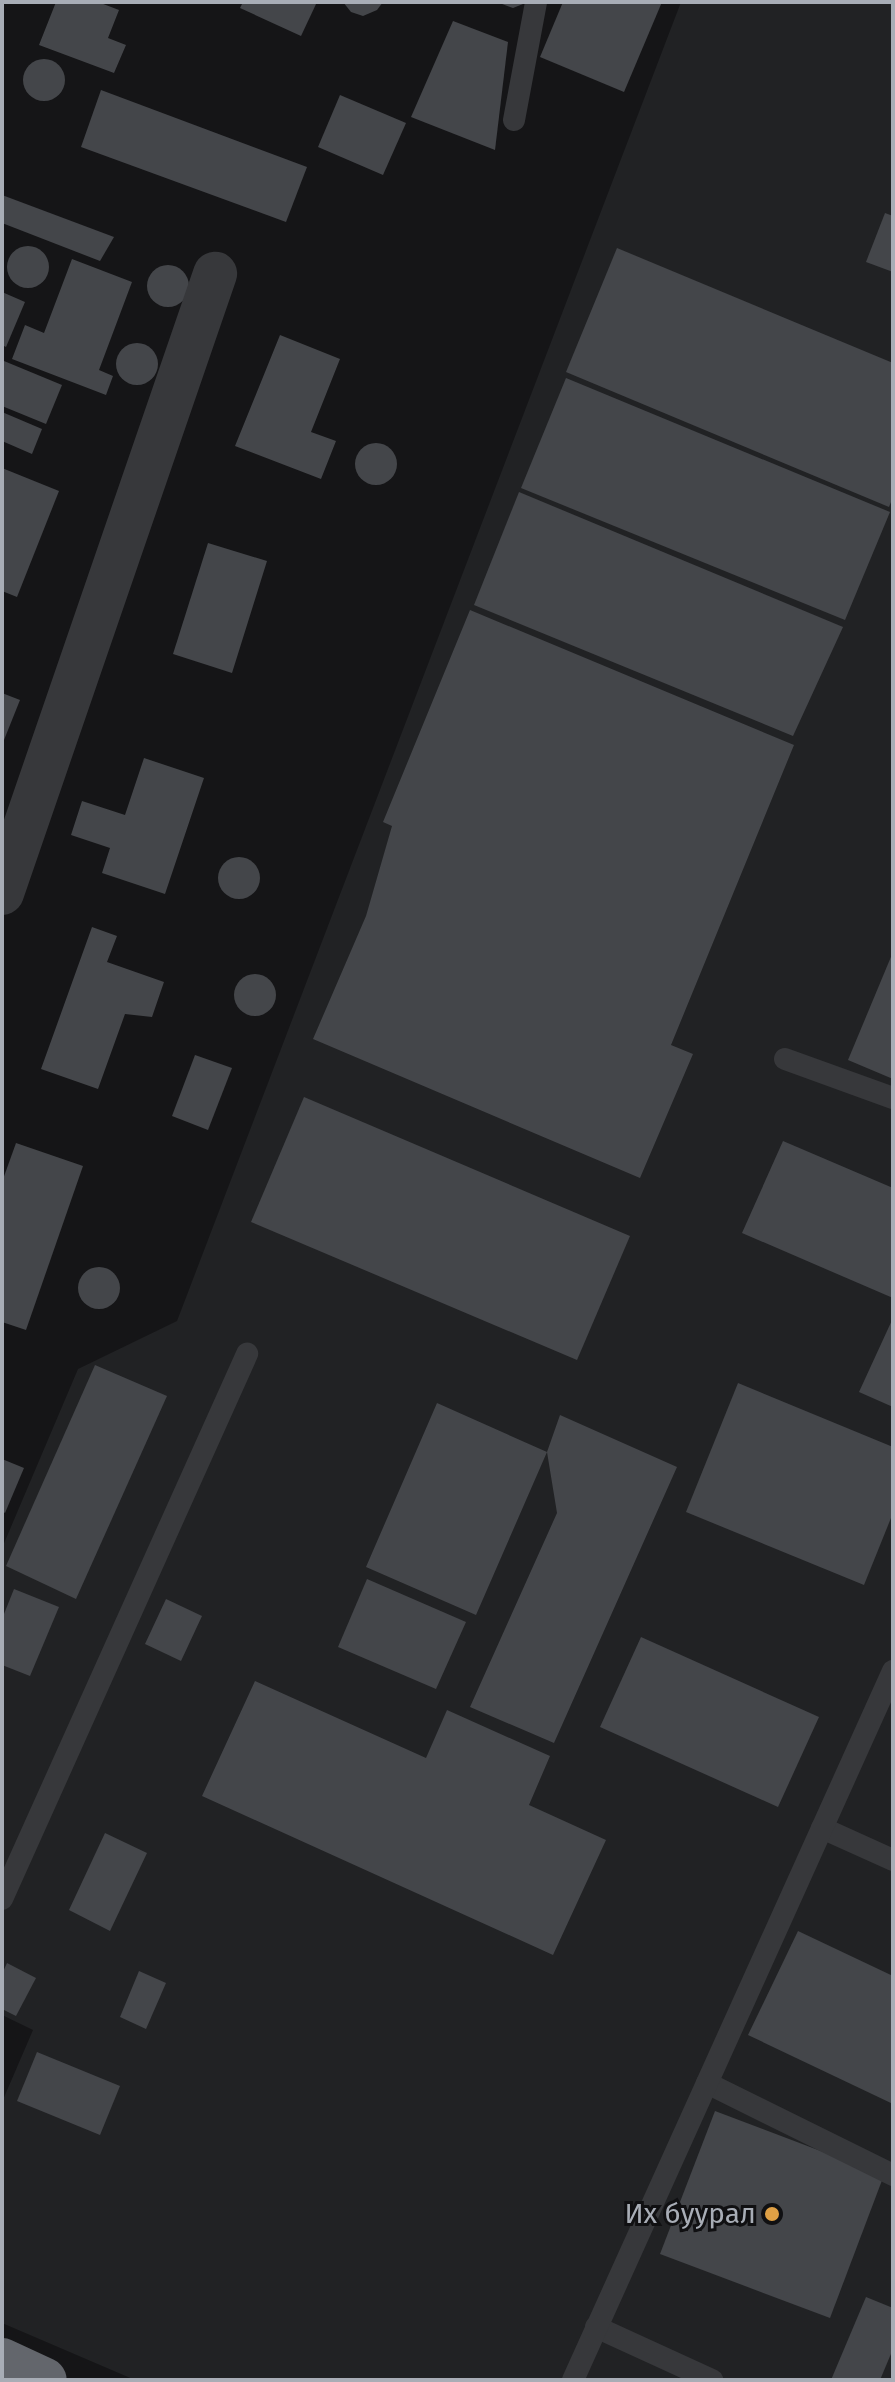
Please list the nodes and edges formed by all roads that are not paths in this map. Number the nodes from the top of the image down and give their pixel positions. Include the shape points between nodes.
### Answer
1 (536, 2) edge
2 (514, 120) dead end
3 (215, 274) dead end
4 (2, 893) edge
5 (785, 1059) dead end
6 (893, 1098) edge
7 (247, 1354) dead end
8 (893, 1671) edge
9 (822, 1828) junction
10 (893, 1860) edge
11 (2, 1899) edge
12 (707, 2083) junction
13 (893, 2175) edge
14 (596, 2327) junction
15 (2, 2360) edge
16 (45, 2380) edge
17 (573, 2380) edge
18 (712, 2380) edge

1 - 2 lane
3 - 4 street
5 - 6 lane
7 - 11 lane
8 - 9 lane
9 - 10 lane
9 - 12 lane
12 - 13 lane
12 - 14 lane
14 - 17 lane
14 - 18 lane
15 - 16 highway

